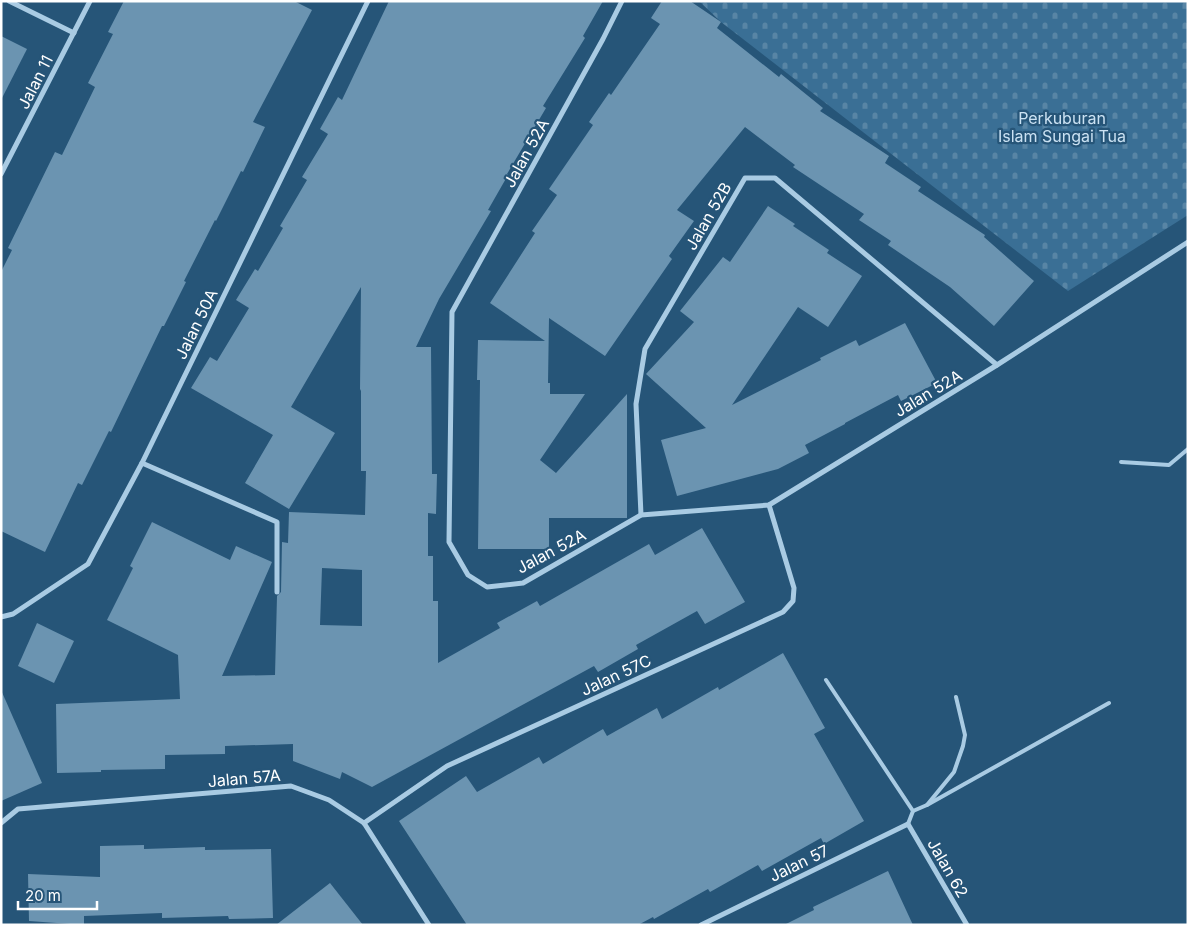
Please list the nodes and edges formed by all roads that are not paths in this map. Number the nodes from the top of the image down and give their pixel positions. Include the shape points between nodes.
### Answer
1 (9, 1) edge
2 (90, 1) edge
3 (368, 1) edge
4 (622, 1) edge
5 (74, 32) junction
6 (1, 174) edge
7 (1188, 242) edge
8 (997, 366) junction
9 (1188, 449) edge
10 (1122, 462) dead end
11 (142, 463) junction
12 (769, 505) junction
13 (641, 515) junction
14 (277, 592) dead end
15 (1, 617) edge
16 (826, 680) dead end
17 (956, 697) dead end
18 (1109, 703) dead end
19 (927, 805) junction
20 (913, 811) junction
21 (1, 823) edge
22 (364, 823) junction
23 (908, 824) junction
24 (429, 925) edge
25 (700, 925) edge
26 (967, 925) edge

1 - 5 street
2 - 5 street, Jalan 11
3 - 11 street, Jalan 50A
4 - 13 street, Jalan 52A via 452,312 449,542 468,575 488,587 523,583
5 - 6 street, Jalan 11
7 - 8 street, Jalan 52A
8 - 12 street, Jalan 52A
8 - 13 street, Jalan 52B via 775,178 745,178 645,349 636,404
9 - 10 lane via 1169,465
11 - 14 street via 277,522
11 - 15 street, Jalan 50A via 88,564 13,614
12 - 13 street, Jalan 52A
12 - 22 street, Jalan 57C via 794,588 793,601 783,612 447,766
16 - 20 lane
17 - 19 lane via 965,735 963,746 954,772
18 - 19 lane
19 - 20 lane
20 - 23 lane
21 - 22 street, Jalan 57A via 18,809 291,786 329,800
22 - 24 street, Jalan 57A
23 - 25 street, Jalan 57
23 - 26 street, Jalan 62

